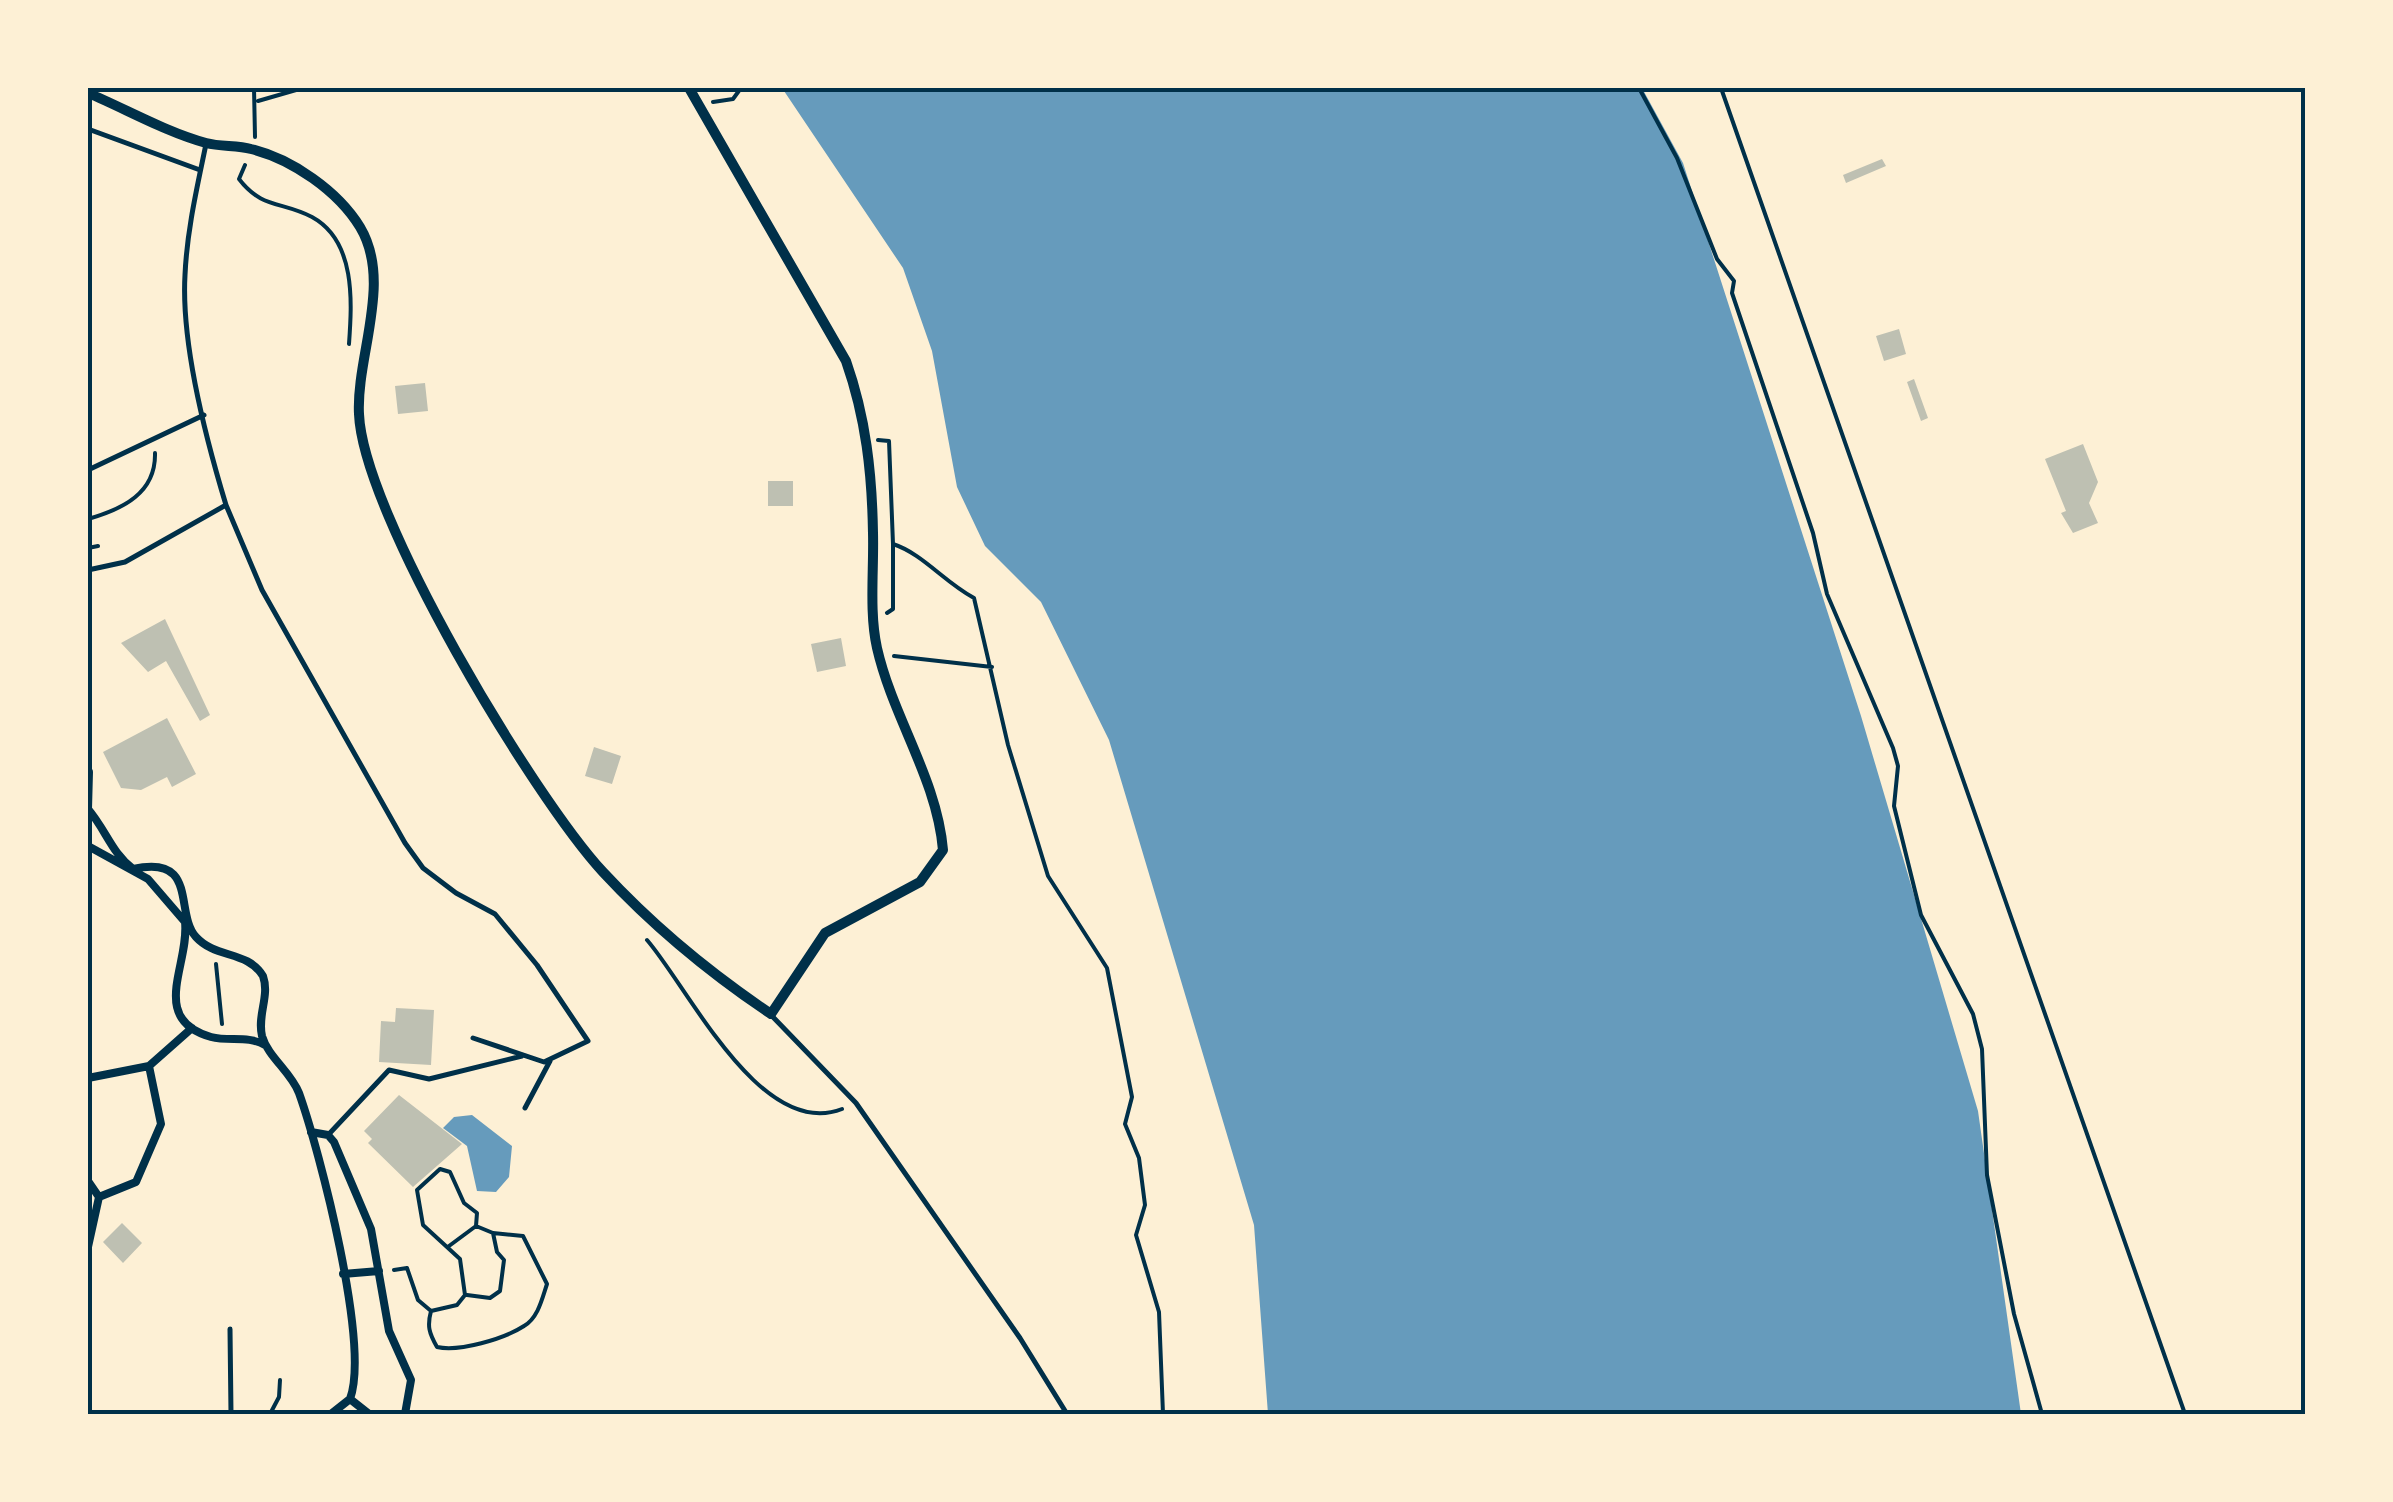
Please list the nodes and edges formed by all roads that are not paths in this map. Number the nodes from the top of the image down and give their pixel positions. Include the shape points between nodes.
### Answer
1 (689, 88) edge
2 (88, 93) edge
3 (88, 129) edge
4 (206, 144) junction
5 (200, 170) junction
6 (204, 415) junction
7 (88, 470) edge
8 (226, 505) junction
9 (88, 570) edge
10 (88, 775) edge
11 (88, 846) edge
12 (133, 869) junction
13 (185, 922) junction
14 (771, 1014) junction
15 (192, 1028) junction
16 (473, 1038) dead end
17 (266, 1044) junction
18 (525, 1056) junction
19 (552, 1058) junction
20 (149, 1066) junction
21 (88, 1078) edge
22 (525, 1108) dead end
23 (311, 1132) junction
24 (328, 1134) junction
25 (88, 1181) edge
26 (100, 1197) junction
27 (88, 1248) edge
28 (379, 1271) junction
29 (342, 1274) junction
30 (230, 1330) dead end
31 (350, 1399) junction
32 (231, 1414) edge
33 (331, 1414) edge
34 (369, 1414) edge
35 (405, 1414) edge
36 (1067, 1414) edge

1 - 14 street via 846,361 861,404 876,646 907,741 940,812 943,850 920,882 825,932
2 - 4 street
3 - 5 lane
4 - 5 lane
4 - 14 street via 252,149 296,167 362,228 373,276 359,415 380,504 517,751 601,870 672,940
5 - 6 lane via 184,279
6 - 7 lane
6 - 8 lane
8 - 9 lane via 125,562
8 - 19 lane via 262,590 405,843 424,868 495,914 588,1042
10 - 12 street via 88,809 105,828 114,854
11 - 12 street
12 - 13 street
12 - 13 street via 163,870 180,882
13 - 15 street via 174,992
13 - 17 street via 200,942 243,956 263,976 260,1022
14 - 36 lane via 856,1103
15 - 17 street
15 - 20 street
16 - 18 lane
17 - 23 street via 297,1088
18 - 19 lane
18 - 24 lane via 429,1079 389,1070
19 - 22 lane
20 - 21 street
20 - 26 street via 160,1124 136,1182
23 - 24 street
23 - 29 street
24 - 28 street via 371,1229
25 - 26 street
26 - 27 street
28 - 29 street
28 - 35 street via 389,1331 411,1380
29 - 31 street via 357,1350
30 - 32 lane
31 - 33 street
31 - 34 street

